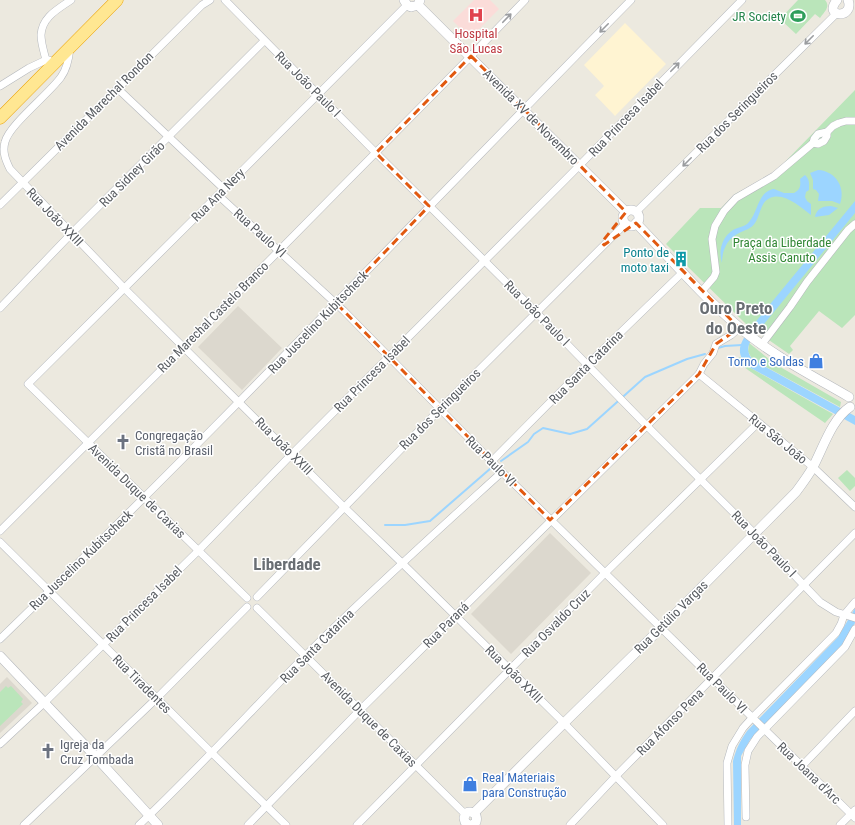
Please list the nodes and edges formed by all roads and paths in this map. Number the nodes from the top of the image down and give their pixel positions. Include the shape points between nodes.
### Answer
1 (71, 0) edge
2 (117, 0) edge
3 (210, 0) edge
4 (225, 0) edge
5 (525, 0) edge
6 (631, 0) edge
7 (742, 0) edge
8 (836, 0) edge
9 (848, 0) edge
10 (419, 2) edge
11 (405, 3) edge
12 (837, 13) junction
13 (264, 41) junction
14 (70, 47) junction
15 (471, 56) junction
16 (46, 60) junction
17 (58, 60) junction
18 (0, 86) edge
19 (117, 88) junction
20 (319, 95) junction
21 (523, 109) junction
22 (0, 118) edge
23 (855, 121) edge
24 (169, 137) junction
25 (376, 153) junction
26 (579, 166) junction
27 (22, 182) junction
28 (224, 189) junction
29 (218, 195) junction
30 (0, 205) edge
31 (429, 206) junction
32 (626, 212) junction
33 (636, 212) junction
34 (626, 223) junction
35 (636, 224) junction
36 (855, 224) edge
37 (71, 234) junction
38 (279, 250) junction
39 (485, 261) junction
40 (683, 272) junction
41 (124, 288) junction
42 (702, 291) junction
43 (336, 303) junction
44 (0, 308) edge
45 (537, 312) junction
46 (747, 333) junction
47 (762, 344) junction
48 (184, 347) junction
49 (389, 357) junction
50 (587, 365) junction
51 (699, 374) junction
52 (28, 384) joint
53 (852, 396) edge
54 (240, 402) junction
55 (850, 408) edge
56 (440, 409) junction
57 (758, 422) junction
58 (646, 425) junction
59 (88, 444) junction
60 (292, 454) junction
61 (491, 462) junction
62 (813, 467) junction
63 (502, 472) junction
64 (700, 480) junction
65 (144, 498) junction
66 (344, 507) junction
67 (855, 508) edge
68 (550, 520) junction
69 (0, 531) edge
70 (754, 533) junction
71 (855, 533) edge
72 (0, 542) edge
73 (198, 551) junction
74 (402, 563) junction
75 (605, 573) junction
76 (804, 585) junction
77 (50, 591) junction
78 (257, 597) junction
79 (247, 598) junction
80 (855, 602) edge
81 (248, 607) junction
82 (257, 608) junction
83 (456, 615) junction
84 (850, 617) edge
85 (661, 628) junction
86 (855, 629) edge
87 (0, 639) edge
88 (103, 645) junction
89 (0, 656) edge
90 (305, 656) junction
91 (510, 670) junction
92 (713, 679) junction
93 (157, 698) junction
94 (45, 702) junction
95 (360, 710) junction
96 (855, 711) edge
97 (754, 720) junction
98 (564, 723) junction
99 (763, 729) junction
100 (0, 744) edge
101 (212, 753) junction
102 (96, 756) junction
103 (416, 765) junction
104 (802, 766) junction
105 (616, 776) junction
106 (267, 806) junction
107 (854, 814) edge
108 (149, 815) junction
109 (746, 818) dead end
110 (471, 822) edge
111 (24, 825) edge
112 (139, 825) edge
113 (158, 825) edge
114 (248, 825) edge
115 (286, 825) edge
116 (357, 825) edge
117 (570, 825) edge
118 (663, 825) edge
119 (728, 825) edge
120 (840, 825) edge

1 - 16 street via 44,22 41,36
2 - 14 highway
3 - 19 street, Avenida Marechal Rondon
4 - 13 street, Rua João Paulo I
15 -> 5 street, Rua Marechal Castelo Branco
6 -> 21 street, Rua Juscelino Kubitscheck
26 -> 7 street, Rua Princesa Isabel
8 - 12 street via 834,6
9 - 12 street via 849,15
10 - 11 street via 414,7
10 - 15 street, Avenida XV de Novembro
11 - 20 street, Rua Ana Nery
12 -> 33 street, Rua dos Seringueiros
13 - 20 street, Rua João Paulo I
13 - 24 street, Rua Sidney Girão
14 - 17 highway
14 - 27 street, Rua João XXIII via 69,59 62,76 13,128 5,140 7,164
15 - 21 street, Avenida XV de Novembro
15 - 25 street, Rua Marechal Castelo Branco
16 - 17 street
16 - 18 street
17 - 22 highway
19 - 24 street
19 - 27 street, Avenida Marechal Rondon
20 - 25 street, Rua João Paulo I
20 - 28 street, Rua Ana Nery
21 - 26 street, Avenida XV de Novembro
21 - 31 street, Rua Juscelino Kubitscheck
23 - 42 street via 839,123 827,132 818,134 813,143 774,176 736,198 724,211 715,226 712,239 716,272
24 - 28 street
24 - 37 street, Rua Sidney Girão
25 - 31 street, Rua João Paulo I
25 - 38 street, Rua Marechal Castelo Branco
26 - 32 street, Avenida XV de Novembro
26 - 39 street, Rua Princesa Isabel
27 - 30 street, Avenida Marechal Rondon
27 - 37 street, Rua João XXIII
28 - 29 street, Rua Ana Nery
29 - 38 street, Rua Paulo VI
29 - 41 street, Rua Ana Nery
31 - 39 street, Rua João Paulo I
31 - 43 street, Rua Juscelino Kubitscheck
32 - 33 street
32 - 34 street via 623,216
33 - 35 street via 639,216
34 - 35 street
34 - 45 street, Rua dos Seringueiros
35 - 40 street
36 - 47 street via 807,282
37 - 41 street, Rua João XXIII
37 - 44 street, Rua Sidney Girão
38 - 43 street, Rua Paulo VI
38 - 48 street, Rua Marechal Castelo Branco
39 - 45 street, Rua João Paulo I
39 - 49 street, Rua Princesa Isabel
40 - 42 street
40 - 50 street, Rua Santa Catarina
41 - 48 street, Rua João XXIII
41 - 52 street, Rua Ana Nery
42 - 46 street
43 - 49 street, Rua Paulo VI
43 - 54 street, Rua Juscelino Kubitscheck
45 - 50 street, Rua João Paulo I
45 - 56 street, Rua dos Seringueiros
46 - 47 street
46 - 51 street, Rua Paraná via 731,335 716,344
47 - 53 street
48 - 54 street, Rua João XXIII
48 - 59 street, Rua Marechal Castelo Branco
49 - 56 street, Rua Paulo VI
49 - 60 street, Rua Princesa Isabel
50 - 58 street, Rua João Paulo I
50 - 61 street, Rua Santa Catarina
51 - 57 street, Rua São João
51 - 58 street, Rua Paraná
52 - 59 street, Avenida Duque de Caxias
53 - 55 street via 847,402
54 - 60 street, Rua João XXIII
54 - 65 street, Rua Juscelino Kubitscheck
55 - 62 street, Rua Getúlio Vargas via 839,418
56 - 61 street, Rua Paulo VI
56 - 66 street, Rua dos Seringueiros
57 - 62 street, Rua São João
57 - 64 street, Rua Osvaldo Cruz
58 - 64 street, Rua João Paulo I
58 - 68 street, Rua Paraná
59 - 65 street, Avenida Duque de Caxias
59 - 69 street, Rua Marechal Castelo Branco
60 - 66 street, Rua João XXIII
60 - 73 street, Rua Princesa Isabel
61 - 63 street, Rua Paulo VI
62 - 67 street, Rua São João
62 - 70 street, Rua Getúlio Vargas via 796,492
63 - 68 street, Rua Paulo VI
63 - 74 street, Rua Santa Catarina
64 - 70 street, Rua João Paulo I
64 - 75 street, Rua Osvaldo Cruz
65 - 73 street, Avenida Duque de Caxias
65 - 77 street, Rua Juscelino Kubitscheck
66 - 74 street, Rua João XXIII
66 - 78 street, Rua dos Seringueiros
68 - 75 street, Rua Paulo VI
68 - 83 street, Rua Paraná
70 - 76 street, Rua João Paulo I
70 - 85 street, Rua Getúlio Vargas
71 - 76 street, Rua Afonso Pena
72 - 77 street, Rua Tiradentes
73 - 79 street, Avenida Duque de Caxias
73 - 88 street, Rua Princesa Isabel
74 - 83 street, Rua João XXIII
74 - 90 street, Rua Santa Catarina
75 - 85 street, Rua Paulo VI
75 - 91 street, Rua Osvaldo Cruz
76 - 84 street, Rua João Paulo I via 825,605
76 - 92 street, Rua Afonso Pena
77 - 87 street, Rua Juscelino Kubitscheck
77 - 88 street, Rua Tiradentes
78 - 79 street via 252,595
78 - 82 street
79 - 81 street
80 - 84 street
81 - 82 street
81 - 93 street
82 - 90 street, Avenida Duque de Caxias
83 - 91 street, Rua João XXIII
83 - 95 street, Rua Paraná
84 - 97 street
85 - 92 street, Rua Paulo VI
85 - 98 street, Rua Getúlio Vargas
86 - 99 street via 845,647
88 - 93 street, Rua Tiradentes
88 - 94 street, Rua Princesa Isabel
89 - 94 street
90 - 95 street, Avenida Duque de Caxias
90 - 101 street, Rua Santa Catarina
91 - 98 street, Rua João XXIII
91 - 103 street, Rua Osvaldo Cruz
92 - 97 street, Rua Paulo VI
92 - 105 street, Rua Afonso Pena
93 - 101 street, Rua Tiradentes
93 - 102 street
94 - 100 street, Rua Princesa Isabel
94 - 102 street
95 - 103 street, Avenida Duque de Caxias
95 - 106 street, Rua Paraná
96 - 104 street
97 - 99 street, Rua Paulo VI
97 - 119 street via 736,739 728,757
98 - 105 street, Rua João XXIII
98 - 110 street, Rua Getúlio Vargas
99 - 104 street, Rua Joana d'Arc
99 - 109 street via 750,746 746,757
101 - 106 street, Rua Tiradentes
101 - 108 street, Rua Santa Catarina
102 - 108 street
102 - 111 street
103 - 110 street, Avenida Duque de Caxias
103 - 116 street, Rua Osvaldo Cruz
104 - 107 street, Rua Joana d'Arc
105 - 117 street, Rua Afonso Pena
105 - 118 street, Rua João XXIII
106 - 114 street, Rua Paraná
106 - 115 street, Rua Tiradentes
107 - 120 street
108 - 112 street, Rua Santa Catarina
108 - 113 street

